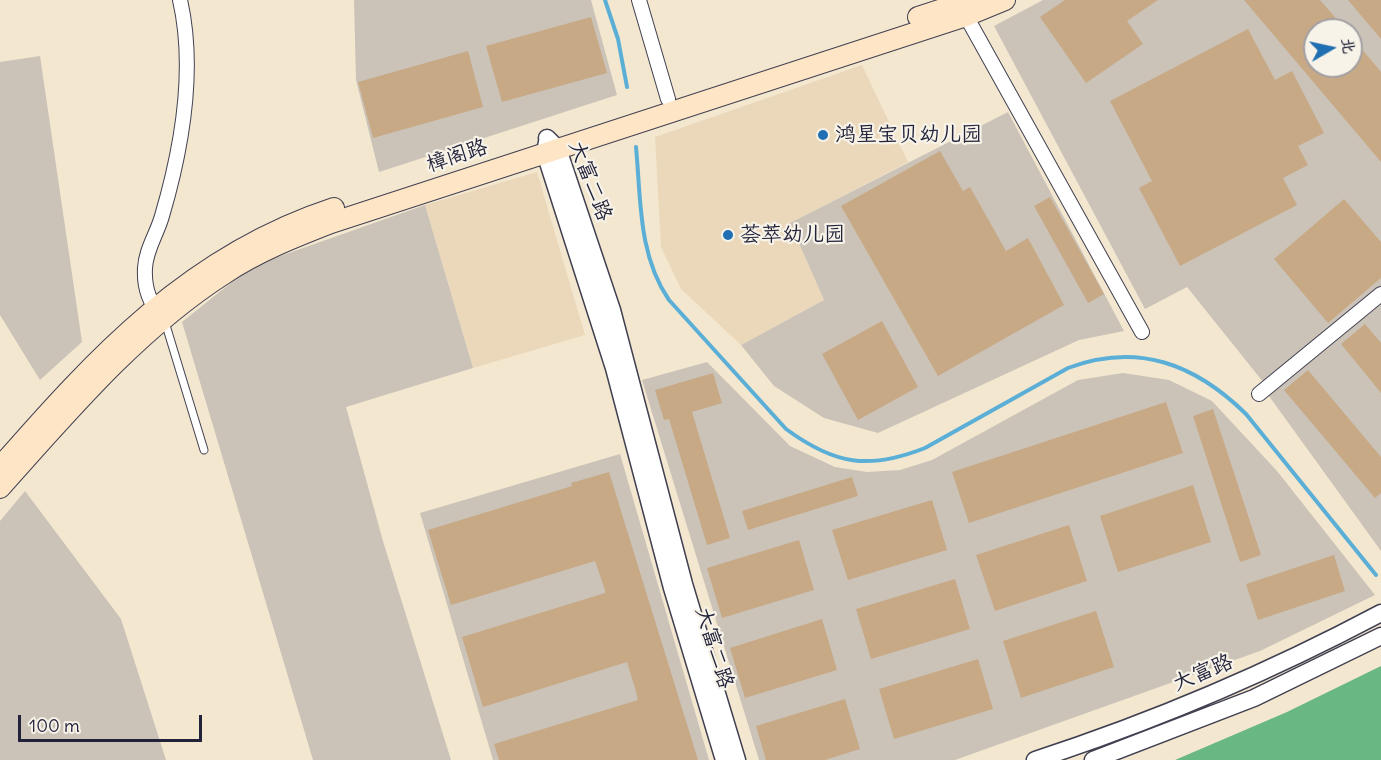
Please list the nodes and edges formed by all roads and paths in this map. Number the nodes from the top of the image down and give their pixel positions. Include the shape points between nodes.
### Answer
1 (180, 0) edge
2 (639, 0) edge
3 (1005, 0) edge
4 (968, 8) edge
5 (668, 99) junction
6 (550, 146) junction
7 (1381, 294) edge
8 (160, 314) junction
9 (1142, 332) dead end
10 (1259, 394) dead end
11 (204, 450) dead end
12 (0, 466) edge
13 (0, 488) edge
14 (1381, 613) edge
15 (1381, 636) edge
16 (724, 760) edge
17 (737, 760) edge
18 (1035, 760) edge
19 (1093, 760) edge

1 - 8 street via 188,51 188,82 162,217 145,266 144,284
2 - 5 street
3 - 4 main road, 樟阁路
4 - 5 main road, 樟阁路
4 - 6 main road, 樟阁路
4 - 9 street
5 - 6 main road, 樟阁路
6 - 8 main road, 樟阁路 via 291,239
6 - 16 street, 大富二路 via 669,578
6 - 17 street, 大富二路 via 612,310 681,572
7 - 10 street
8 - 11 lane
8 - 12 main road, 樟阁路 via 75,384
8 - 13 main road, 樟阁路
14 - 18 street, 大富路 via 1246,680 1160,716
15 - 19 street, 大富路 via 1254,698

